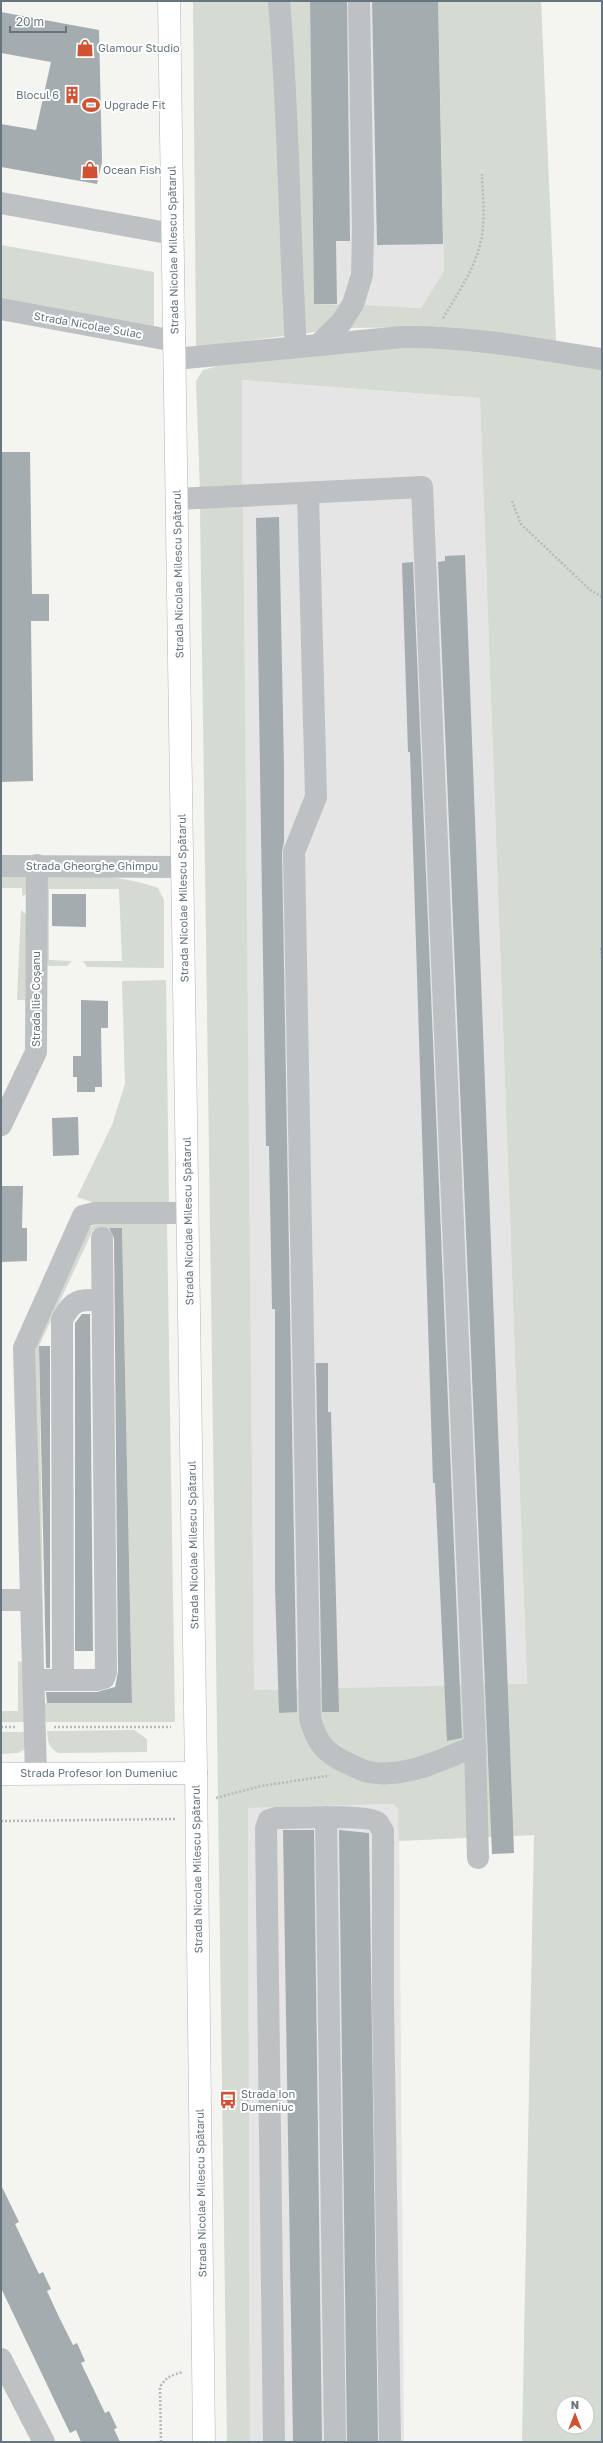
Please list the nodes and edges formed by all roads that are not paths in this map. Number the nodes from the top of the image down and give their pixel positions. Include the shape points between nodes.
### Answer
1 (169, 1) edge
2 (279, 1) edge
3 (359, 1) edge
4 (1, 203) edge
5 (173, 234) junction
6 (1, 309) edge
7 (318, 345) junction
8 (296, 347) junction
9 (175, 350) junction
10 (602, 359) edge
11 (308, 493) junction
12 (177, 499) junction
13 (37, 865) junction
14 (1, 866) edge
15 (182, 867) junction
16 (1, 1125) edge
17 (188, 1213) junction
18 (102, 1238) dead end
19 (102, 1300) junction
20 (1, 1600) edge
21 (30, 1600) junction
22 (34, 1680) junction
23 (63, 1680) junction
24 (475, 1746) junction
25 (196, 1773) junction
26 (1, 1774) edge
27 (36, 1774) junction
28 (326, 1817) junction
29 (478, 1858) dead end
30 (1, 2359) edge
31 (44, 2442) edge
32 (204, 2442) edge
33 (274, 2442) edge
34 (335, 2442) edge
35 (390, 2442) edge

1 - 5 main road, Strada Nicolae Milescu Spătarul
2 - 8 street via 285,69 289,229
3 - 7 street via 362,275 353,304 341,323
4 - 5 street
5 - 9 main road, Strada Nicolae Milescu Spătarul
6 - 9 street, Strada Nicolae Sulac
7 - 8 street, Strada Nicolae Sulac
7 - 10 street, Strada Nicolae Sulac via 433,336 500,343
8 - 9 street, Strada Nicolae Sulac
9 - 12 main road, Strada Nicolae Milescu Spătarul
11 - 12 street
11 - 24 street via 422,487
11 - 24 street via 316,797 294,852 310,1718 314,1737 323,1748 341,1761 369,1772 401,1772
12 - 15 main road, Strada Nicolae Milescu Spătarul
13 - 14 street, Strada Gheorghe Ghimpu
13 - 15 street, Strada Gheorghe Ghimpu
13 - 16 street, Strada Ilie Coșanu via 36,1052
15 - 17 main road, Strada Nicolae Milescu Spătarul
17 - 21 street via 95,1213 83,1216 24,1348
17 - 25 main road, Strada Nicolae Milescu Spătarul
18 - 19 street
19 - 23 street via 78,1300 68,1308 62,1320
19 - 23 street via 106,1672 104,1678 97,1680
20 - 21 street
21 - 22 street
22 - 23 street
22 - 27 street
24 - 29 street
25 - 27 main road, Strada Profesor Ion Dumeniuc
25 - 32 main road, Strada Nicolae Milescu Spătarul
26 - 27 main road, Strada Profesor Ion Dumeniuc
28 - 33 street via 276,1818 269,1820 266,1828
28 - 34 street
28 - 35 street via 370,1819 378,1823 383,1831
30 - 31 street

